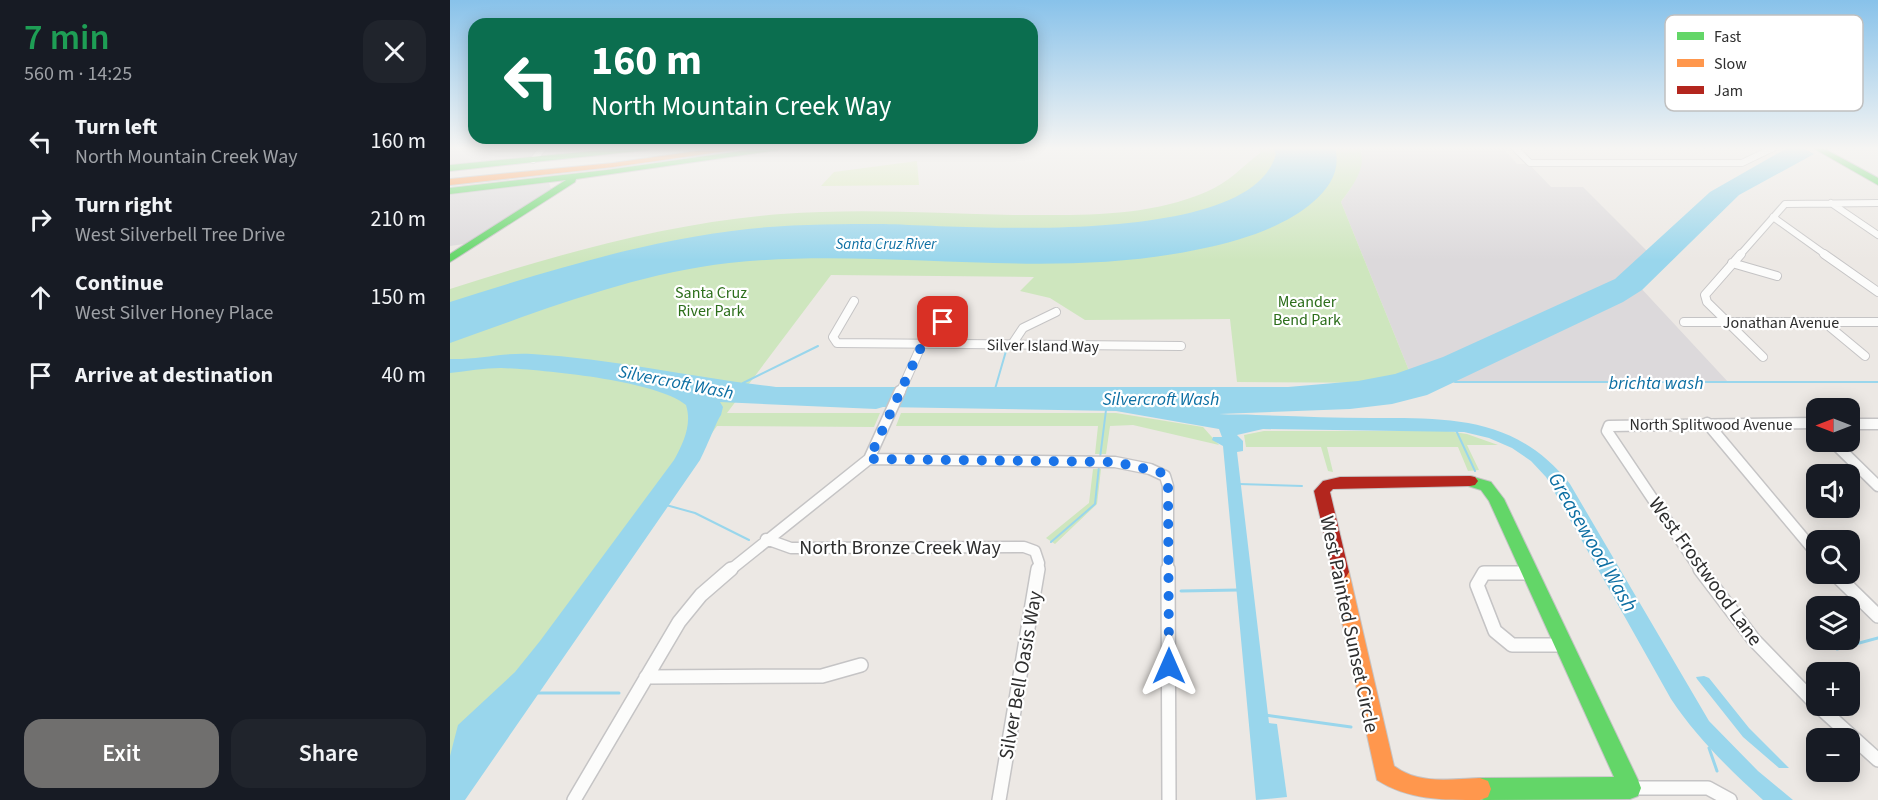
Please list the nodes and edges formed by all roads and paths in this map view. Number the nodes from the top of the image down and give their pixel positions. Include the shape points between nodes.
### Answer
1 (501, 185) edge
2 (563, 185) edge
3 (450, 191) edge
4 (1831, 203) junction
5 (1878, 203) edge
6 (1773, 217) junction
7 (1878, 235) edge
8 (450, 259) edge
9 (1732, 263) junction
10 (1777, 276) dead end
11 (1878, 292) edge
12 (954, 301) dead end
13 (854, 302) dead end
14 (1056, 312) dead end
15 (1684, 322) dead end
16 (1726, 322) junction
17 (1824, 322) junction
18 (1878, 322) edge
19 (922, 345) junction
20 (1011, 346) junction
21 (1181, 346) dead end
22 (1865, 356) dead end
23 (1763, 357) dead end
24 (1707, 423) junction
25 (1806, 424) edge
26 (1860, 424) edge
27 (1878, 424) edge
28 (1606, 426) joint
29 (1843, 452) edge
30 (869, 459) junction
31 (1878, 486) edge
32 (766, 539) junction
33 (1806, 541) edge
34 (1039, 549) joint
35 (1530, 573) junction
36 (1845, 584) edge
37 (1878, 616) edge
38 (1563, 645) junction
39 (861, 665) dead end
40 (646, 677) junction
41 (1806, 694) edge
42 (1829, 716) edge
43 (1878, 760) edge
44 (1630, 788) junction
45 (574, 800) edge
46 (999, 800) edge
47 (1169, 800) edge
48 (1730, 800) edge

1 - 3 main road
2 - 8 main road
4 - 5 street
4 - 6 street via 1785,204
4 - 7 street
6 - 9 street
6 - 11 street
9 - 10 street
9 - 16 street via 1705,296
12 - 19 street via 950,315
13 - 19 street, Silver Island Way via 833,341
14 - 20 street via 1023,328
15 - 16 street, Jonathan Avenue
16 - 17 street, Jonathan Avenue
16 - 23 street
17 - 18 street, Jonathan Avenue
17 - 22 street
19 - 20 street, Silver Island Way
19 - 30 street
20 - 21 street, Silver Island Way
24 - 25 street, North Splitwood Avenue
24 - 28 street, North Splitwood Avenue
24 - 33 street
26 - 27 street
28 - 41 street, West Frostwood Lane via 1692,558 1754,640
29 - 31 street
30 - 32 street
30 - 47 street via 1115,462 1166,475
32 - 34 street, North Bronze Creek Way via 791,548
32 - 40 street via 701,595 679,621
34 - 46 street, Silver Bell Oasis Way
35 - 38 main road, West Painted Sunset Circle
35 - 38 street via 1484,573 1476,585 1495,631 1512,645
35 - 44 main road, West Painted Sunset Circle via 1488,485 1321,485 1389,784 1414,789
36 - 37 street
38 - 44 main road, West Painted Sunset Circle
39 - 40 street via 822,676
40 - 45 street
42 - 43 street, West Frostwood Lane
44 - 48 street, West Painted Sunset Circle via 1708,788

